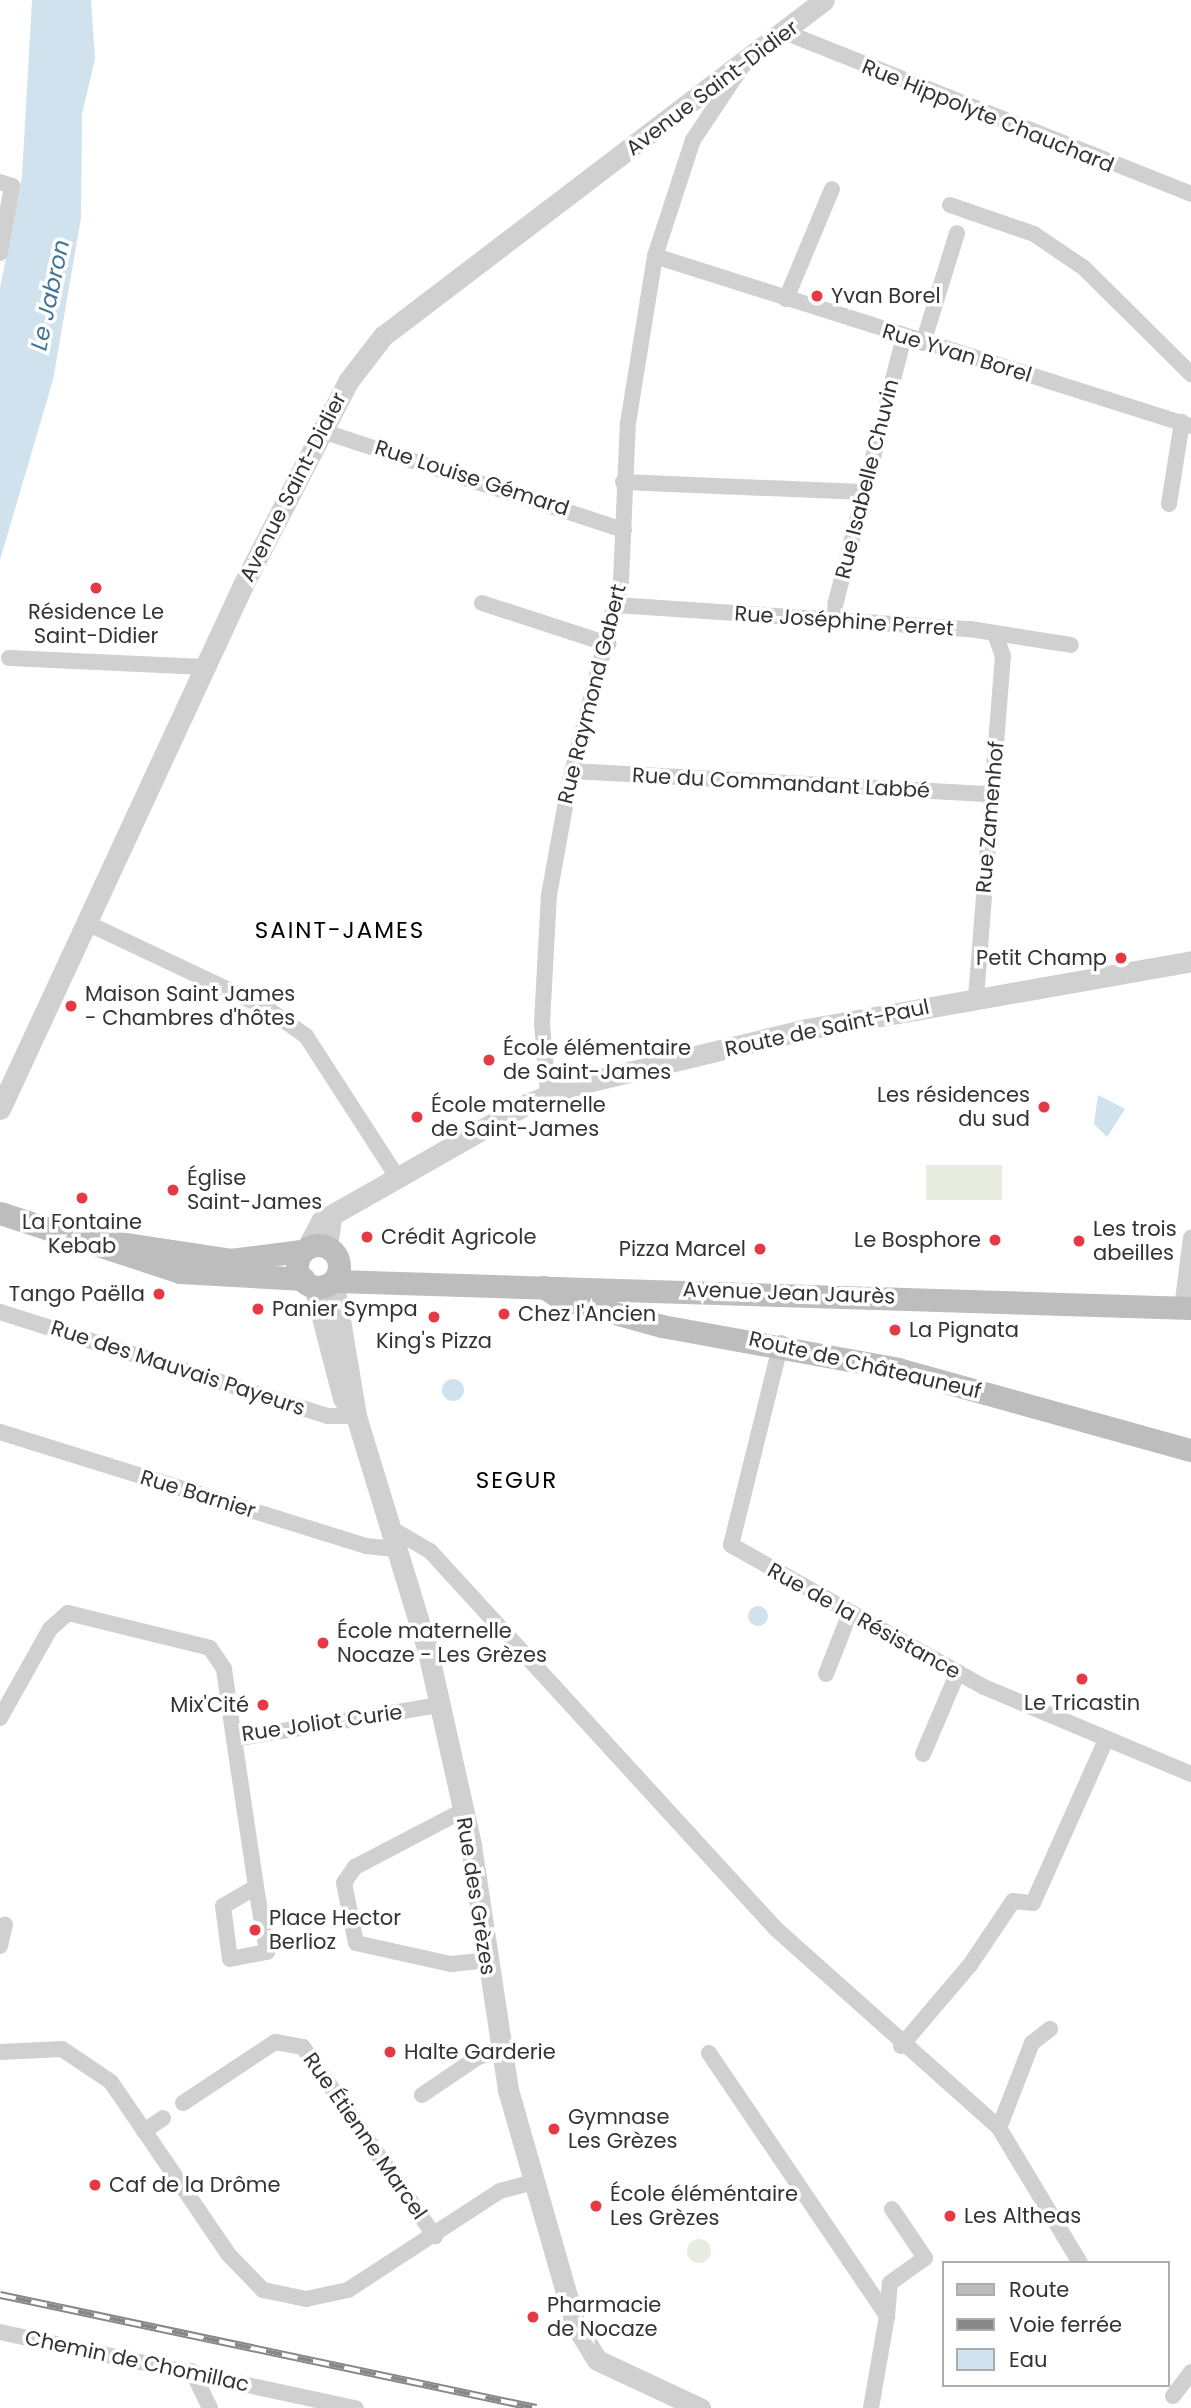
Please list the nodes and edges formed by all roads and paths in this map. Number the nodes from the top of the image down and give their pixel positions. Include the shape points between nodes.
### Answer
1 (824, 0) edge
2 (787, 33) junction
3 (743, 65) junction
4 (697, 100) junction
5 (693, 140) junction
6 (6, 184) edge
7 (832, 189) dead end
8 (1191, 194) edge
9 (950, 205) dead end
10 (957, 233) dead end
11 (0, 253) edge
12 (655, 256) junction
13 (786, 299) junction
14 (904, 337) junction
15 (923, 343) junction
16 (1191, 374) edge
17 (1186, 424) edge
18 (319, 430) junction
19 (623, 482) junction
20 (863, 492) junction
21 (1169, 504) dead end
22 (624, 530) junction
23 (481, 603) dead end
24 (615, 605) junction
25 (831, 621) junction
26 (996, 637) junction
27 (607, 644) junction
28 (1071, 645) dead end
29 (9, 658) dead end
30 (205, 667) junction
31 (573, 771) junction
32 (990, 794) junction
33 (87, 923) junction
34 (1191, 961) edge
35 (976, 998) junction
36 (548, 1095) junction
37 (0, 1109) edge
38 (399, 1180) junction
39 (0, 1213) edge
40 (1191, 1238) edge
41 (320, 1267) junction
42 (541, 1284) junction
43 (1187, 1308) edge
44 (0, 1312) edge
45 (781, 1343) junction
46 (356, 1416) junction
47 (0, 1432) edge
48 (1191, 1450) edge
49 (395, 1539) junction
50 (850, 1613) junction
51 (958, 1672) junction
52 (826, 1674) dead end
53 (440, 1705) junction
54 (0, 1717) edge
55 (234, 1739) junction
56 (1106, 1740) junction
57 (923, 1754) dead end
58 (1191, 1774) edge
59 (462, 1811) junction
60 (256, 1887) dead end
61 (5, 1925) dead end
62 (0, 1946) edge
63 (489, 1960) junction
64 (1050, 2029) dead end
65 (901, 2046) junction
66 (500, 2051) junction
67 (0, 2052) edge
68 (709, 2053) dead end
69 (422, 2095) dead end
70 (183, 2103) dead end
71 (163, 2118) dead end
72 (999, 2128) junction
73 (144, 2131) junction
74 (533, 2182) junction
75 (892, 2209) dead end
76 (435, 2236) junction
77 (1079, 2261) edge
78 (887, 2316) junction
79 (0, 2332) edge
80 (192, 2371) junction
81 (1191, 2372) edge
82 (1173, 2396) edge
83 (204, 2406) edge
84 (356, 2408) edge
85 (698, 2408) edge
86 (870, 2408) edge

1 - 2 street, Avenue Saint-Didier
2 - 3 street, Avenue Saint-Didier
2 - 8 street, Rue Hippolyte Chauchard
3 - 4 street, Avenue Saint-Didier
3 - 5 street, Rue Raymond Gabert
4 - 5 street
4 - 18 street, Avenue Saint-Didier via 383,336
5 - 12 street, Rue Raymond Gabert
6 - 11 street
7 - 13 street
9 - 16 street via 1034,234 1084,268
10 - 15 street
12 - 13 street, Rue Yvan Borel
12 - 19 street, Rue Raymond Gabert
13 - 14 street, Rue Yvan Borel
14 - 15 street, Rue Yvan Borel
14 - 20 street, Rue Isabelle Chuvin
15 - 17 street, Rue Yvan Borel
17 - 21 street, Rue Yvan Borel
18 - 22 street, Rue Louise Gémard
18 - 30 street, Avenue Saint-Didier
19 - 20 street
19 - 22 street, Rue Raymond Gabert
20 - 25 street, Rue Isabelle Chuvin
22 - 24 street, Rue Raymond Gabert
23 - 27 street
24 - 25 street, Rue Joséphine Perret
24 - 27 street, Rue Raymond Gabert
25 - 26 street, Rue Joséphine Perret via 984,630
26 - 28 street, Rue Joséphine Perret
26 - 32 street, Rue Zamenhof via 1003,656
27 - 31 street, Rue Raymond Gabert
29 - 30 street
30 - 33 street, Avenue Saint-Didier
31 - 32 street, Rue du Commandant Labbé
31 - 36 street, Rue Raymond Gabert via 549,895 542,1023
32 - 35 street, Rue Zamenhof
33 - 37 street, Avenue Saint-Didier
33 - 38 street via 265,1007 306,1036
34 - 35 street, Route de Saint-Paul
35 - 36 street, Route de Saint-Paul via 807,1029
36 - 38 street, Route de Saint-Paul
38 - 41 street, Route de Saint-Paul via 331,1219
39 - 41 main road, Avenue Jean Jaurès via 84,1239 230,1260
40 - 43 street
41 - 42 main road, Avenue Jean Jaurès via 388,1280
41 - 46 street, Rue des Grèzes via 343,1398
42 - 43 main road, Avenue Jean Jaurès
42 - 45 main road, Route de Châteauneuf via 560,1298 662,1326
44 - 46 street, Rue des Mauvais Payeurs via 328,1416
45 - 48 main road, Route de Châteauneuf
45 - 50 street, Rue de la Résistance via 731,1545
46 - 49 street, Rue des Grèzes
47 - 49 street, Rue Barnier via 366,1546
49 - 53 street, Rue des Grèzes
49 - 65 street via 430,1551 653,1801 776,1929
50 - 51 street, Rue de la Résistance
50 - 52 street
51 - 56 street, Rue de la Résistance
51 - 57 street
53 - 55 street, Rue Joliot Curie
53 - 59 street, Rue des Grèzes
54 - 55 street, Rue Joliot Curie via 58,1621 68,1613 88,1614 203,1644 219,1656
55 - 60 street
56 - 58 street, Rue de la Résistance
56 - 65 street via 1033,1903 1013,1901 970,1965
59 - 63 street, Rue des Grèzes
59 - 63 street via 355,1867 344,1883 356,1942 451,1964
61 - 62 street
63 - 66 street, Rue des Grèzes
64 - 72 street via 1032,2043
65 - 72 street
66 - 69 street via 478,2057
66 - 74 street, Rue des Grèzes
67 - 73 street via 47,2048 75,2055 111,2082
68 - 78 street
70 - 76 street, Rue Étienne Marcel via 275,2042 303,2047
71 - 73 street
72 - 77 street
73 - 76 street via 229,2255 263,2290 333,2296
74 - 76 street via 500,2191
74 - 85 street, Rue des Grèzes via 575,2324 588,2351 608,2367
75 - 78 street via 925,2258 890,2283
78 - 86 street
79 - 80 street, Chemin de Chomillac
80 - 83 street
80 - 84 street, Chemin de Chomillac
81 - 82 street

